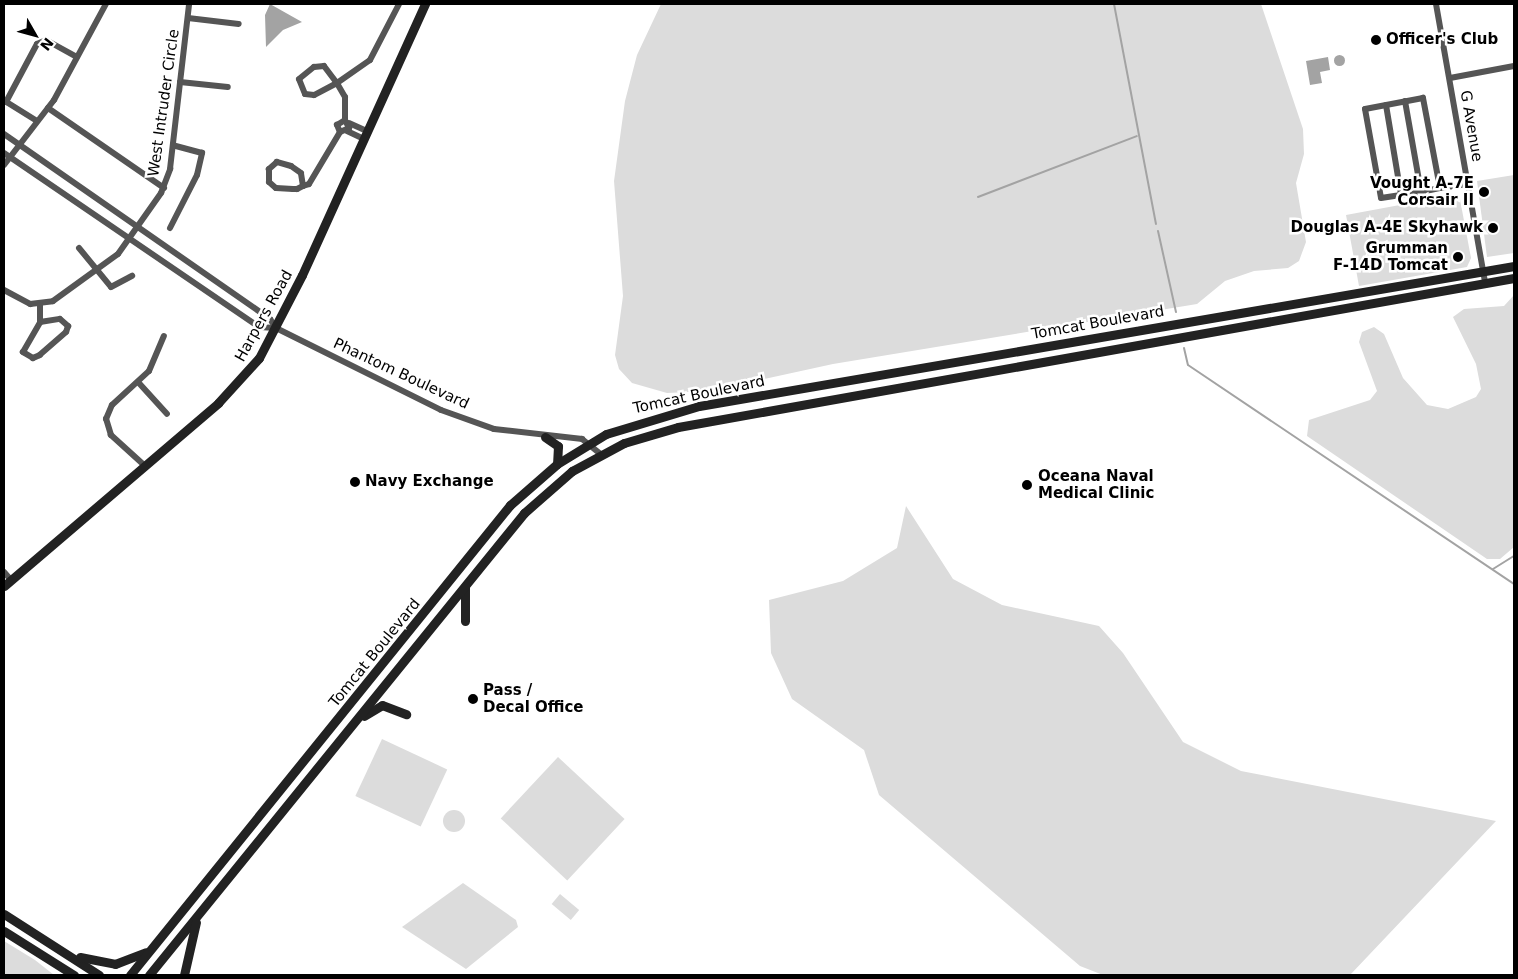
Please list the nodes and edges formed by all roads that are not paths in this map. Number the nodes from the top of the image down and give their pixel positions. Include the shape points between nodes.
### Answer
1 (106, 4) edge
2 (189, 4) edge
3 (399, 4) edge
4 (426, 4) edge
5 (1436, 4) edge
6 (188, 18) junction
7 (239, 24) dead end
8 (77, 57) junction
9 (1514, 66) edge
10 (1450, 78) junction
11 (180, 82) junction
12 (337, 83) junction
13 (228, 87) dead end
14 (1405, 101) junction
15 (1386, 105) junction
16 (48, 108) junction
17 (37, 121) junction
18 (347, 122) junction
19 (344, 132) junction
20 (4, 134) edge
21 (364, 134) junction
22 (18, 144) junction
23 (173, 145) junction
24 (6, 154) edge
25 (4, 165) edge
26 (1468, 184) junction
27 (303, 186) junction
28 (164, 188) junction
29 (1440, 188) junction
30 (1420, 192) junction
31 (1401, 195) junction
32 (138, 227) junction
33 (170, 228) dead end
34 (129, 239) junction
35 (79, 248) dead end
36 (1514, 266) edge
37 (97, 271) junction
38 (1483, 272) junction
39 (132, 276) dead end
40 (1514, 278) edge
41 (1485, 283) junction
42 (4, 290) edge
43 (40, 305) junction
44 (40, 322) junction
45 (276, 328) junction
46 (164, 336) dead end
47 (138, 382) junction
48 (167, 414) dead end
49 (545, 437) junction
50 (591, 442) junction
51 (602, 455) junction
52 (556, 464) junction
53 (144, 465) junction
54 (4, 572) edge
55 (466, 583) junction
56 (6, 584) edge
57 (465, 621) dead end
58 (406, 714) dead end
59 (342, 736) junction
60 (201, 912) junction
61 (4, 914) edge
62 (4, 931) edge
63 (163, 933) junction
64 (71, 953) junction
65 (74, 975) edge
66 (100, 975) edge
67 (130, 975) edge
68 (149, 975) edge
69 (184, 975) edge

1 - 8 street
2 - 6 street, West Intruder Circle
3 - 12 street via 370,60
4 - 21 main road, Harpers Road
5 - 10 street, G Avenue
6 - 7 street
6 - 11 street, West Intruder Circle
8 - 16 street
8 - 17 street via 46,40 37,44 6,100
9 - 10 street
10 - 26 street, G Avenue
11 - 13 street
11 - 23 street, West Intruder Circle
12 - 12 street via 310,96 298,82 319,66
12 - 18 street via 345,97
14 - 15 street
14 - 29 street via 1423,98
14 - 30 street
15 - 31 street
15 - 31 street via 1365,109 1381,198
16 - 17 street
16 - 28 street
17 - 22 street
18 - 19 street
18 - 19 street via 337,125
18 - 21 street
19 - 21 street
19 - 27 street via 319,172
20 - 22 street, Phantom Boulevard
21 - 45 main road, Harpers Road
22 - 24 street
22 - 32 street, Phantom Boulevard
23 - 28 street, West Intruder Circle
23 - 33 street via 198,149 202,153 198,175
24 - 25 street
24 - 34 street, Phantom Boulevard
26 - 29 street
26 - 38 street, G Avenue
27 - 27 street via 272,186 268,169 277,162 291,166 301,173
28 - 32 street, West Intruder Circle
29 - 30 street
30 - 31 street
32 - 34 street, West Intruder Circle
32 - 45 street, Phantom Boulevard via 270,319
34 - 37 street, West Intruder Circle
34 - 45 street, Phantom Boulevard via 259,327
35 - 37 street
36 - 38 main road, Tomcat Boulevard
37 - 39 street via 113,288
37 - 43 street, West Intruder Circle
38 - 41 street, G Avenue
38 - 50 main road, Tomcat Boulevard via 698,406 626,425
40 - 41 main road, Tomcat Boulevard
41 - 51 main road, Tomcat Boulevard via 678,427
42 - 43 street via 22,302
43 - 44 street
44 - 44 street via 23,346 23,352 33,358 68,329 60,320
45 - 49 street, Phantom Boulevard via 441,410 494,429
45 - 53 main road, Harpers Road via 236,386
46 - 47 street via 149,371
47 - 48 street
47 - 53 street via 112,405 106,419 111,435
49 - 50 street, Phantom Boulevard
49 - 52 main road via 558,446
50 - 51 street
50 - 52 main road, Tomcat Boulevard
51 - 55 main road, Tomcat Boulevard via 572,471 524,512
52 - 63 main road, Tomcat Boulevard via 510,505
53 - 56 main road, Harpers Road
54 - 56 street
55 - 57 main road via 462,600
55 - 59 main road, Tomcat Boulevard
58 - 59 main road via 382,705
59 - 60 main road, Tomcat Boulevard
60 - 68 main road, Tomcat Boulevard
60 - 69 main road via 188,944
61 - 64 main road
62 - 65 main road
63 - 64 main road via 151,948 128,961 88,961
63 - 67 main road, Tomcat Boulevard
64 - 66 main road

